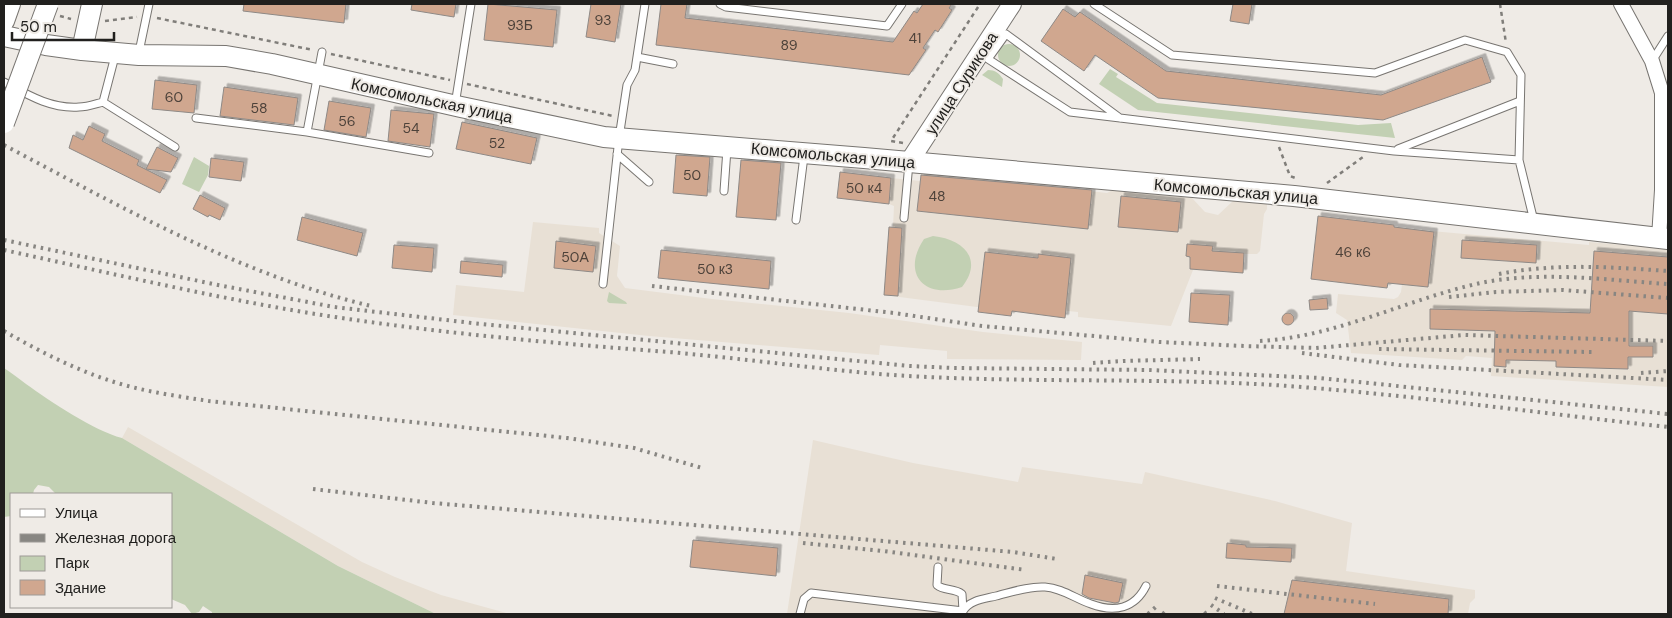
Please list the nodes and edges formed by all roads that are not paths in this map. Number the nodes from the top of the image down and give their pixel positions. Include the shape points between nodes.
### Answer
1 (10, 4) edge
2 (48, 4) edge
3 (92, 4) edge
4 (148, 4) edge
5 (471, 4) edge
6 (645, 4) edge
7 (720, 4) edge
8 (902, 4) edge
9 (1012, 4) edge
10 (1094, 4) edge
11 (1621, 4) edge
12 (4, 21) edge
13 (4, 36) edge
14 (1668, 36) edge
15 (82, 50) junction
16 (322, 52) road end
17 (115, 53) junction
18 (139, 54) junction
19 (637, 57) junction
20 (1652, 61) junction
21 (672, 64) dead end
22 (318, 74) junction
23 (4, 82) edge
24 (1520, 101) junction
25 (103, 102) junction
26 (455, 105) junction
27 (196, 118) dead end
28 (1120, 118) junction
29 (4, 123) edge
30 (307, 132) junction
31 (619, 136) junction
32 (728, 146) junction
33 (175, 147) dead end
34 (1394, 151) junction
35 (429, 152) dead end
36 (804, 153) junction
37 (914, 154) junction
38 (1519, 160) junction
39 (649, 182) dead end
40 (724, 191) dead end
41 (904, 218) dead end
42 (796, 220) dead end
43 (1534, 224) junction
44 (1664, 238) edge
45 (604, 284) dead end
46 (938, 567) dead end
47 (1146, 586) dead end
48 (962, 613) edge
49 (800, 614) edge

1 - 12 main road
2 - 29 main road, bridge
3 - 15 main road
4 - 18 lane
5 - 26 lane
6 - 19 lane
7 - 8 lane via 887,26
9 - 37 street, улица Сурикова
10 - 24 lane via 1172,55 1375,73 1465,40 1507,52 1521,75
11 - 20 street
13 - 15 main road, Комсомольская улица
14 - 20 lane
15 - 17 main road, Комсомольская улица
16 - 22 lane
17 - 18 main road, Комсомольская улица
17 - 25 lane
18 - 22 main road, Комсомольская улица via 226,56
19 - 21 lane
19 - 31 lane via 627,85
20 - 44 street via 1662,94
22 - 26 main road, Комсомольская улица
22 - 30 lane
23 - 25 lane via 36,100 57,106 80,107
24 - 34 lane
24 - 38 lane
25 - 33 lane
26 - 31 main road, Комсомольская улица via 604,137
27 - 30 lane
28 - 28 lane via 1070,112 988,59 1006,34
28 - 34 lane
30 - 35 lane
31 - 32 main road, Комсомольская улица
31 - 39 lane
31 - 45 lane
32 - 36 main road, Комсомольская улица
32 - 40 lane
34 - 38 lane
36 - 37 main road, Комсомольская улица
36 - 42 lane
37 - 41 lane
37 - 43 main road, Комсомольская улица
38 - 43 lane
43 - 44 main road, Комсомольская улица
46 - 48 lane via 937,585 962,594
47 - 48 lane via 1140,597 1124,607 1091,604 1066,592 1045,587 978,600 968,604
48 - 49 lane via 811,593 804,599

